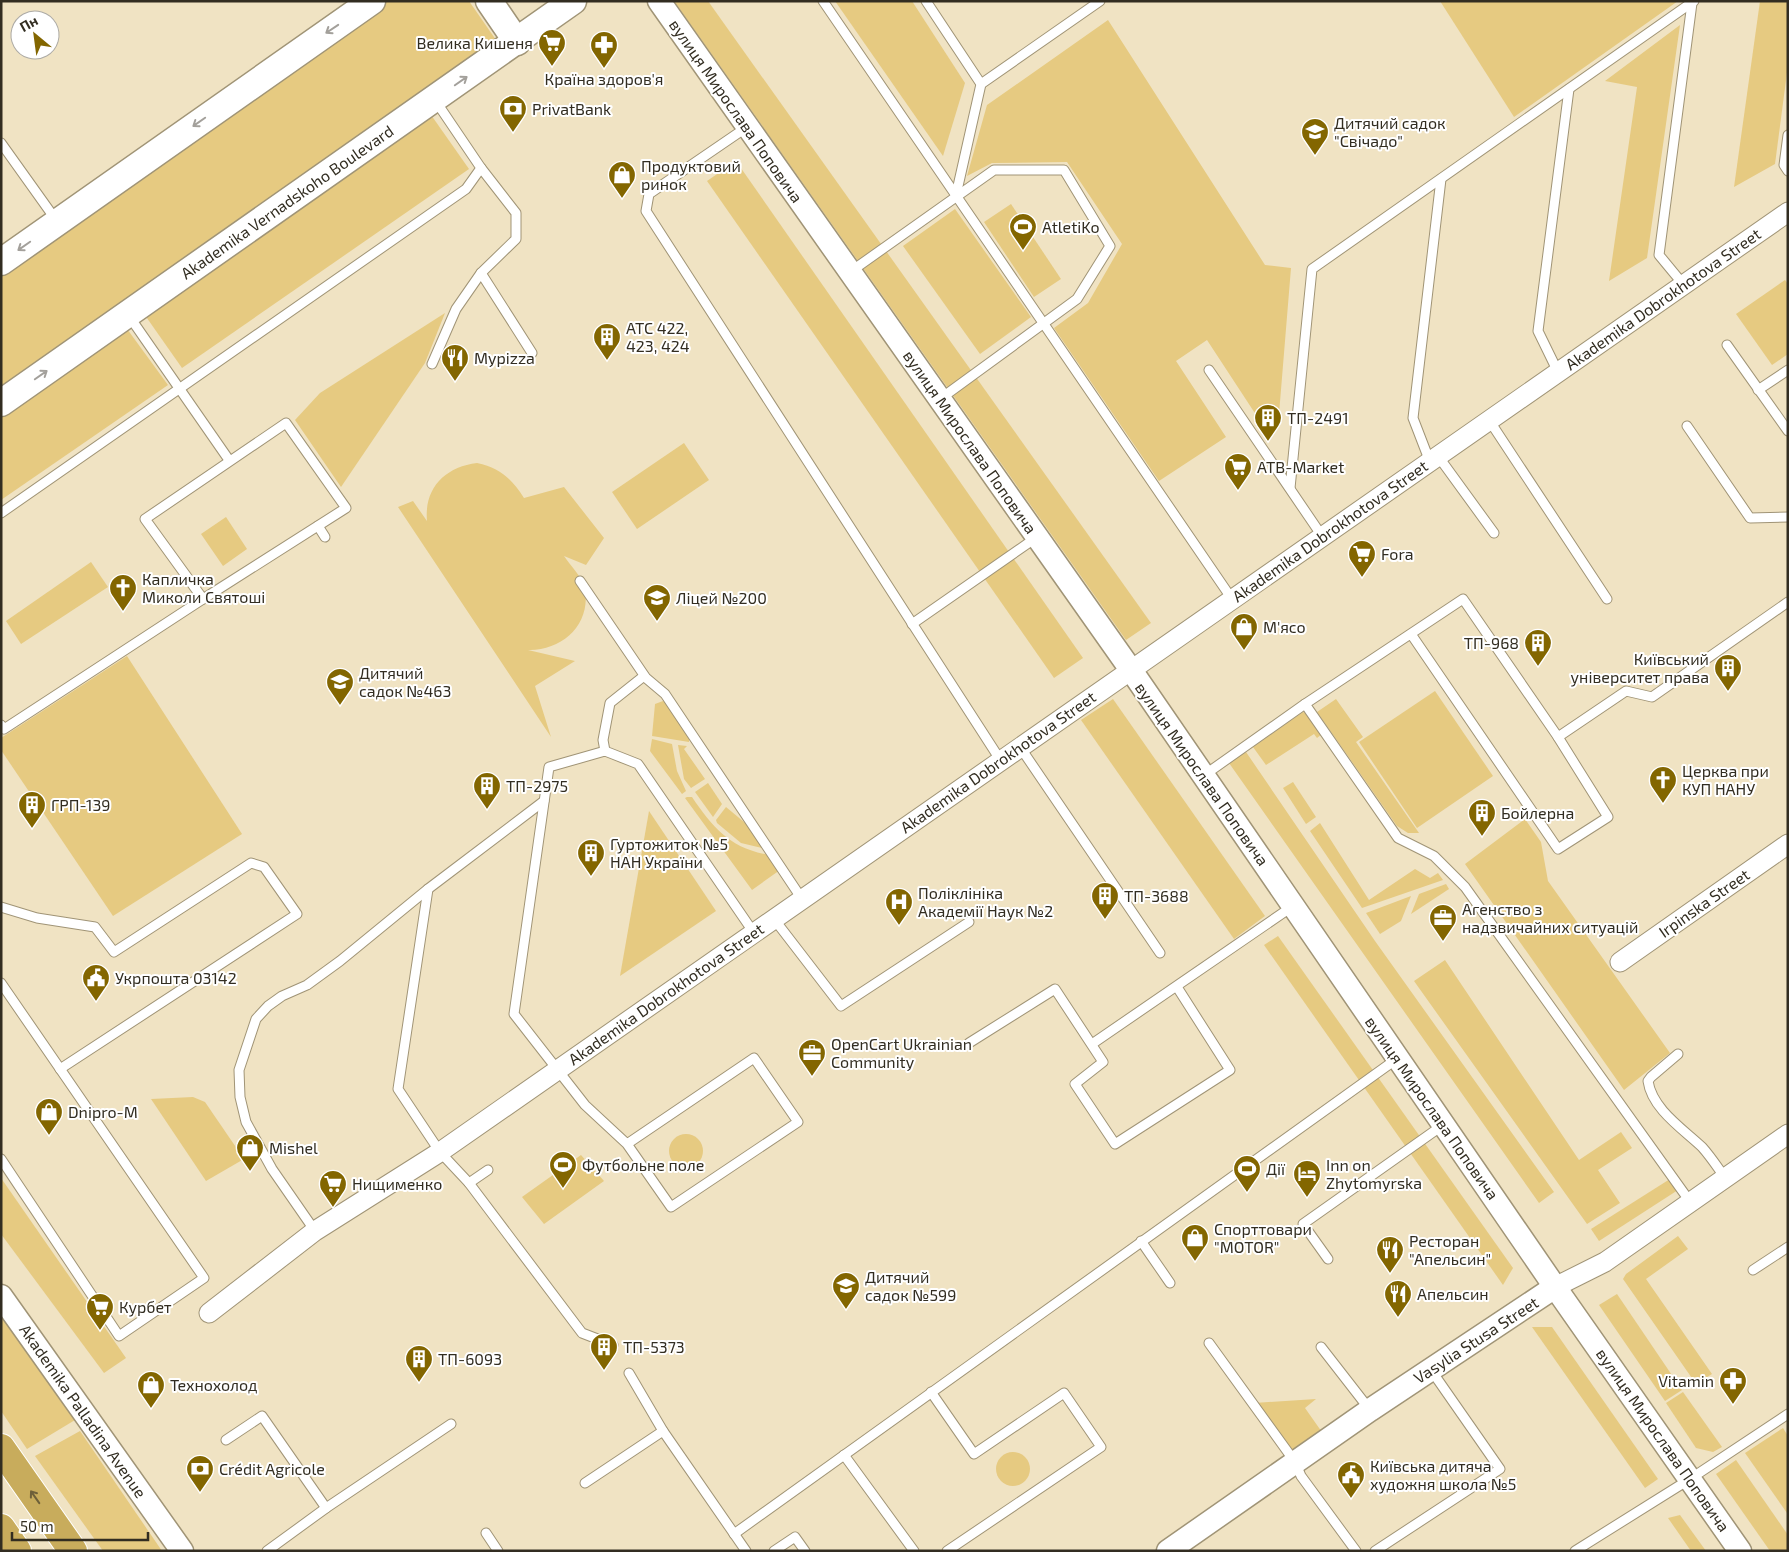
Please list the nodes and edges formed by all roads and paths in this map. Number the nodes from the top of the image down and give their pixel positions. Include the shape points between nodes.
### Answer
1 (372, 1) edge
2 (489, 1) edge
3 (573, 1) edge
4 (659, 1) edge
5 (823, 1) edge
6 (926, 1) edge
7 (1100, 1) edge
8 (1693, 2) edge
9 (516, 42) junction
10 (981, 84) junction
11 (1569, 89) junction
12 (434, 100) junction
13 (747, 126) junction
14 (1788, 135) edge
15 (1, 142) edge
16 (481, 168) junction
17 (1788, 171) edge
18 (1441, 179) junction
19 (956, 196) junction
20 (1788, 212) edge
21 (58, 223) junction
22 (1, 262) edge
23 (850, 272) junction
24 (481, 273) junction
25 (1683, 284) junction
26 (127, 314) junction
27 (1042, 322) junction
28 (1727, 345) dead end
29 (532, 353) dead end
30 (432, 364) dead end
31 (1209, 370) dead end
32 (1788, 370) edge
33 (1558, 372) junction
34 (180, 389) junction
35 (1758, 390) junction
36 (940, 399) junction
37 (1, 403) edge
38 (1489, 420) junction
39 (1687, 426) dead end
40 (1788, 431) edge
41 (1434, 459) junction
42 (229, 460) junction
43 (1290, 488) junction
44 (1, 513) edge
45 (1788, 517) edge
46 (318, 526) junction
47 (1494, 533) dead end
48 (1322, 536) junction
49 (325, 537) dead end
50 (1037, 537) junction
51 (580, 581) dead end
52 (203, 599) junction
53 (1232, 599) junction
54 (1607, 599) dead end
55 (1788, 602) edge
56 (912, 624) junction
57 (1411, 634) junction
58 (1131, 670) junction
59 (644, 676) junction
60 (1305, 704) junction
61 (2, 727) edge
62 (1558, 737) junction
63 (1020, 747) junction
64 (606, 751) junction
65 (1001, 761) junction
66 (1203, 776) junction
67 (544, 801) junction
68 (1788, 844) edge
69 (428, 889) junction
70 (802, 900) junction
71 (1, 906) edge
72 (1293, 906) junction
73 (774, 919) junction
74 (969, 922) dead end
75 (754, 933) junction
76 (1160, 953) dead end
77 (1620, 962) dead end
78 (1, 984) edge
79 (1177, 987) junction
80 (969, 1043) dead end
81 (1092, 1044) junction
82 (1678, 1054) dead end
83 (1398, 1058) junction
84 (60, 1070) junction
85 (558, 1070) junction
86 (1444, 1124) junction
87 (1788, 1134) edge
88 (627, 1144) junction
89 (440, 1152) junction
90 (1, 1159) edge
91 (488, 1170) dead end
92 (1726, 1179) junction
93 (469, 1183) junction
94 (1691, 1203) junction
95 (315, 1231) junction
96 (1141, 1241) junction
97 (1788, 1247) edge
98 (1328, 1259) dead end
99 (1753, 1270) dead end
100 (1170, 1283) dead end
101 (1555, 1287) junction
102 (1, 1296) edge
103 (209, 1314) dead end
104 (1209, 1343) dead end
105 (613, 1345) dead end
106 (1321, 1347) dead end
107 (1431, 1370) junction
108 (629, 1373) dead end
109 (931, 1392) junction
110 (1370, 1410) junction
111 (1788, 1414) edge
112 (451, 1424) dead end
113 (663, 1431) junction
114 (226, 1440) dead end
115 (1, 1448) edge
116 (844, 1455) junction
117 (1295, 1462) junction
118 (1690, 1479) junction
119 (585, 1483) dead end
120 (326, 1508) junction
121 (1, 1528) edge
122 (486, 1533) dead end
123 (734, 1534) junction
124 (17, 1551) edge
125 (73, 1551) edge
126 (182, 1551) edge
127 (267, 1551) edge
128 (498, 1551) edge
129 (746, 1551) edge
130 (774, 1551) edge
131 (804, 1551) edge
132 (914, 1551) edge
133 (947, 1551) edge
134 (1168, 1551) edge
135 (1356, 1551) edge
136 (1375, 1551) edge
137 (1575, 1551) edge
138 (1740, 1551) edge

1 -> 21 main road
2 - 9 main road
3 - 9 main road, Akademika Vernadskoho Boulevard
4 - 13 street, вулиця Мирослава Поповича
5 - 19 lane
6 - 10 lane
7 - 10 lane
8 - 11 lane
8 - 25 lane via 1659,255
12 -> 9 main road, Akademika Vernadskoho Boulevard
10 - 19 lane
11 - 18 lane
11 - 33 lane via 1538,331
12 - 16 lane
12 - 26 main road, Akademika Vernadskoho Boulevard
13 - 23 street, вулиця Мирослава Поповича
13 - 56 lane via 649,194 646,211
14 - 17 lane via 1784,165
15 - 21 lane
16 - 24 lane via 516,213 516,239
16 - 34 lane via 466,189
18 - 41 lane via 1413,418
18 - 43 lane via 1312,269
19 - 23 lane
19 - 27 lane
19 - 27 lane via 994,170 1064,170 1110,246 1077,299
20 - 25 street, Akademika Dobrokhotova Street
21 -> 22 main road
23 - 36 street, вулиця Мирослава Поповича
24 - 29 lane
24 - 30 lane via 456,308
25 - 33 street, Akademika Dobrokhotova Street
26 - 34 lane
37 -> 26 main road, Akademika Vernadskoho Boulevard
27 - 36 lane
27 - 53 lane
28 - 35 lane
31 - 43 lane
32 - 35 lane
33 - 38 street, Akademika Dobrokhotova Street
34 - 42 lane
34 - 44 lane
35 - 40 lane
36 - 50 street, вулиця Мирослава Поповича
38 - 41 street, Akademika Dobrokhotova Street
38 - 54 lane
39 - 45 lane via 1750,518
41 - 47 lane
41 - 48 street, Akademika Dobrokhotova Street
42 - 46 lane via 286,422 346,508
42 - 52 lane via 145,519
43 - 48 lane
46 - 49 lane
46 - 52 lane
48 - 53 street, Akademika Dobrokhotova Street
50 - 56 lane
50 - 58 street, вулиця Мирослава Поповича
51 - 59 lane
52 - 61 lane
53 - 58 street, Akademika Dobrokhotova Street
55 - 62 lane via 1652,697 1626,690
56 - 65 lane
57 - 60 lane
57 - 62 lane via 1462,599
57 - 62 lane via 1558,849 1608,817
58 - 63 street, Akademika Dobrokhotova Street
58 - 66 street, вулиця Мирослава Поповича
59 - 64 lane via 610,703 603,740
59 - 70 lane via 665,694
60 - 66 lane
60 - 94 lane via 1398,838 1434,856 1465,887
63 - 65 street, Akademika Dobrokhotova Street
63 - 76 lane
64 - 67 lane via 549,767
64 - 75 lane via 638,764
65 - 70 street, Akademika Dobrokhotova Street
66 - 72 street, вулиця Мирослава Поповича
67 - 69 lane
67 - 85 lane via 514,1014
68 - 77 street, Irpinska Street
69 - 89 lane via 398,1089
69 - 95 lane via 307,985 268,1006 256,1019 250,1033 239,1070 240,1097 246,1122 272,1169
70 - 73 street, Akademika Dobrokhotova Street
71 - 84 lane via 37,918 95,927 114,952 251,863 264,867 296,914
72 - 79 lane
72 - 83 street, вулиця Мирослава Поповича
73 - 74 lane via 840,1006
73 - 75 street, Akademika Dobrokhotova Street
75 - 85 street, Akademika Dobrokhotova Street
78 - 84 lane
79 - 81 lane
79 - 81 lane via 1230,1070 1115,1144 1075,1084 1103,1062
80 - 81 lane via 1055,989
82 - 92 lane via 1648,1081 1651,1091 1660,1106 1702,1148
83 - 86 street, вулиця Мирослава Поповича
83 - 96 lane
84 - 90 lane via 204,1278 119,1336
85 - 88 lane via 583,1106
85 - 89 street, Akademika Dobrokhotova Street
86 - 98 lane via 1303,1224
86 - 101 street, вулиця Мирослава Поповича
87 - 92 street, Vasylia Stusa Street
88 - 88 lane via 671,1207 798,1122 754,1058
89 - 93 lane
89 - 95 street, Akademika Dobrokhotova Street
91 - 93 lane
92 - 94 street, Vasylia Stusa Street
93 - 105 lane via 582,1333
94 - 101 street, Vasylia Stusa Street via 1605,1262
95 - 103 street, Akademika Dobrokhotova Street
96 - 100 lane
96 - 109 lane
97 - 99 lane
101 - 107 street, Vasylia Stusa Street
101 - 118 street, вулиця Мирослава Поповича
102 - 126 street, Akademika Palladina Avenue
104 - 117 lane
106 - 110 lane
107 - 110 street, Vasylia Stusa Street
107 - 136 lane via 1500,1469
108 - 113 lane
109 - 116 lane
109 - 133 lane via 974,1454 1064,1393 1102,1448
110 - 117 street, Vasylia Stusa Street
111 - 118 lane
112 - 120 lane
113 - 119 lane
113 - 123 lane
114 - 120 lane via 262,1416
125 -> 115 highway
116 - 123 lane
116 - 132 lane
117 - 134 street, Vasylia Stusa Street
117 - 135 lane via 1301,1476
118 - 137 lane
118 - 138 street, вулиця Мирослава Поповича
120 - 127 lane
121 - 124 highway
122 - 128 lane
123 - 129 lane
130 - 131 lane via 795,1537

